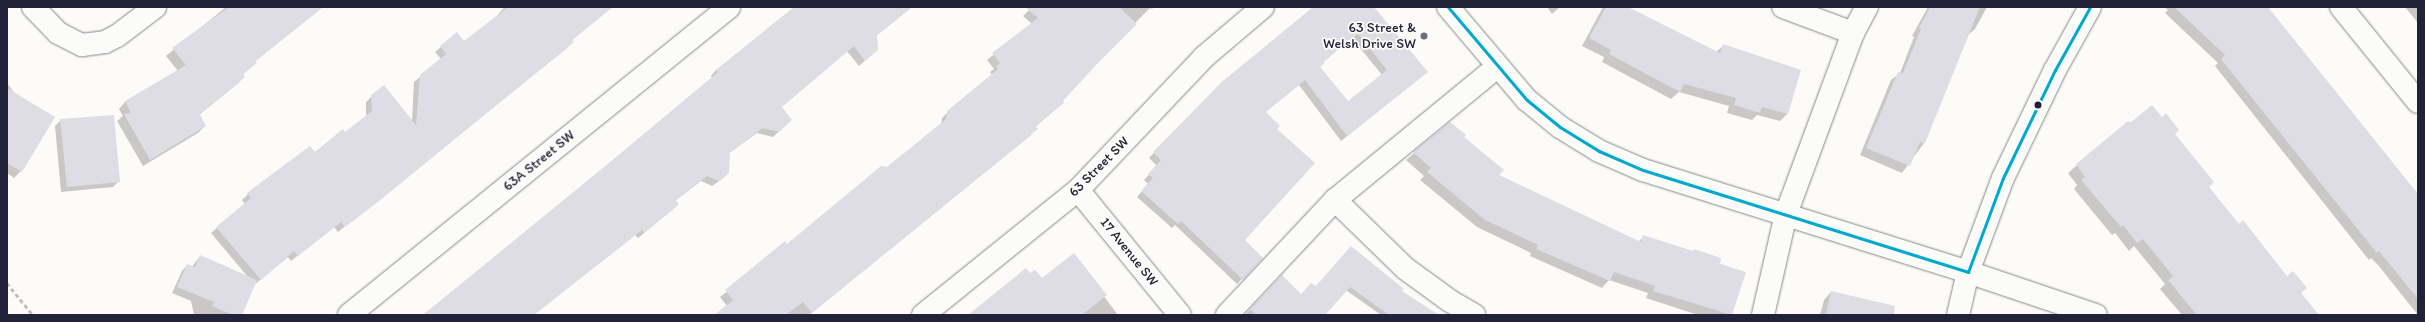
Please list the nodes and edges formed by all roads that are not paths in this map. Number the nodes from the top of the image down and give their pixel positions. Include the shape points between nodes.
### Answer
1 (33, 7) edge
2 (155, 7) edge
3 (729, 7) edge
4 (1263, 7) edge
5 (1448, 7) edge
6 (1783, 7) edge
7 (1867, 7) edge
8 (2090, 7) edge
9 (2341, 7) edge
10 (1853, 33) junction
11 (1497, 67) junction
12 (2418, 102) edge
13 (1078, 190) junction
14 (1335, 200) junction
15 (1786, 214) junction
16 (1968, 272) junction
17 (350, 315) edge
18 (923, 315) edge
19 (1180, 315) edge
20 (1227, 315) edge
21 (1474, 315) edge
22 (1763, 315) edge
23 (1958, 315) edge
24 (2096, 315) edge

1 - 2 street via 58,33 82,45 93,45 111,39
3 - 17 street, 63A Street SW
4 - 13 street, 63 Street SW via 1204,57
5 - 11 street
6 - 10 street
7 - 10 street
8 - 16 street via 2055,70 2003,178
9 - 12 street
10 - 15 street
11 - 14 street
11 - 15 street via 1527,100 1560,127 1599,150 1643,170
13 - 18 street, 63 Street SW
13 - 19 street, 17 Avenue SW
14 - 20 street
14 - 21 street via 1406,269
15 - 16 street
15 - 22 street
16 - 23 street
16 - 24 street

